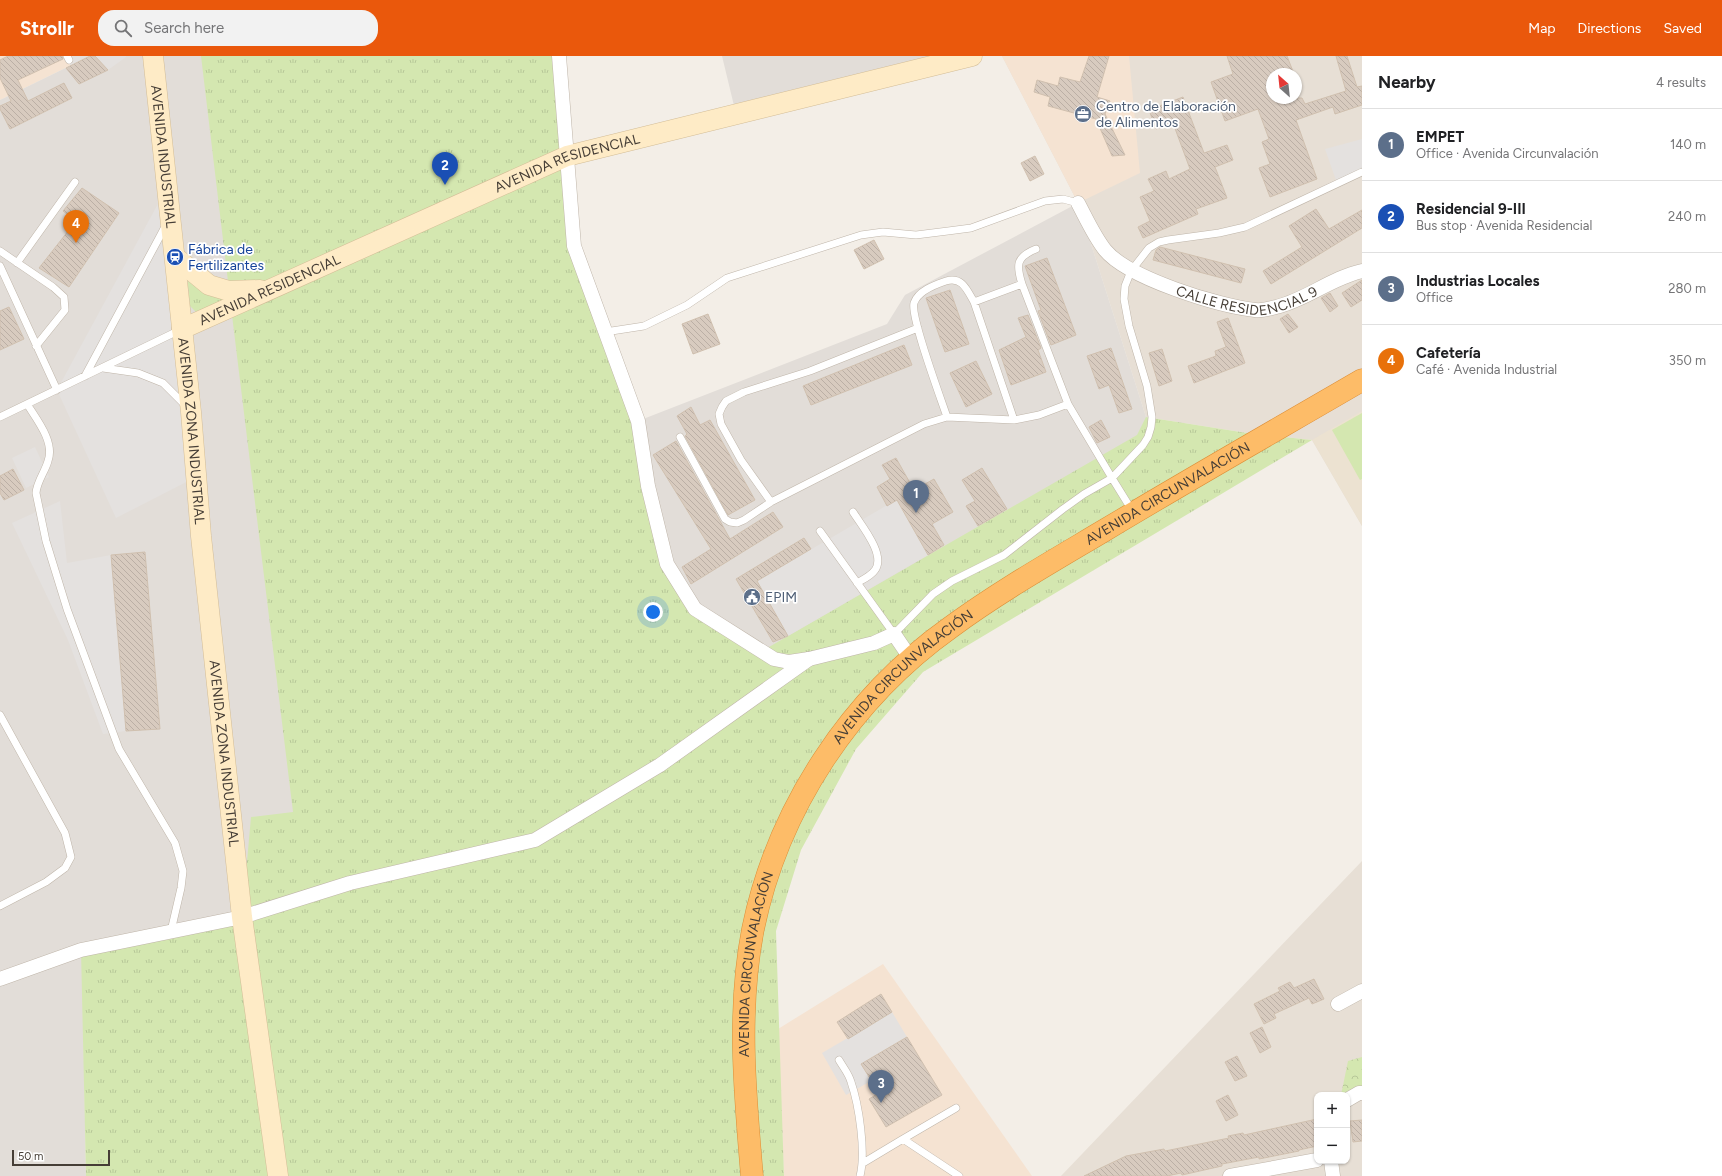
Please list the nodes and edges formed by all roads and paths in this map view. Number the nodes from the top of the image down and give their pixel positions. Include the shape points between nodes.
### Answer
1 (153, 56) edge
2 (559, 56) edge
3 (972, 56) edge
4 (567, 156) junction
5 (1362, 172) edge
6 (75, 182) dead end
7 (1078, 203) joint
8 (170, 218) junction
9 (1036, 249) dead end
10 (0, 251) edge
11 (176, 257) junction
12 (17, 263) junction
13 (0, 266) edge
14 (1131, 271) junction
15 (1362, 271) edge
16 (1022, 284) junction
17 (268, 290) junction
18 (974, 302) junction
19 (918, 328) junction
20 (182, 329) junction
21 (605, 332) junction
22 (36, 346) junction
23 (103, 368) junction
24 (85, 376) junction
25 (1362, 380) edge
26 (57, 390) junction
27 (27, 404) junction
28 (1068, 404) junction
29 (191, 412) junction
30 (0, 417) edge
31 (947, 417) junction
32 (1014, 420) junction
33 (680, 438) dead end
34 (1112, 478) junction
35 (771, 502) junction
36 (853, 512) dead end
37 (1134, 513) junction
38 (820, 531) dead end
39 (857, 583) junction
40 (894, 634) junction
41 (774, 659) junction
42 (809, 659) junction
43 (911, 659) junction
44 (765, 691) junction
45 (0, 715) edge
46 (0, 906) edge
47 (242, 917) junction
48 (171, 931) junction
49 (0, 979) edge
50 (1362, 991) edge
51 (1338, 1004) dead end
52 (839, 1060) dead end
53 (1362, 1093) edge
54 (1350, 1098) edge
55 (956, 1108) dead end
56 (903, 1139) junction
57 (1314, 1161) edge
58 (863, 1163) junction
59 (1331, 1164) edge
60 (278, 1176) edge
61 (752, 1176) edge
62 (860, 1176) edge
63 (959, 1176) edge
64 (1230, 1176) edge
65 (1333, 1176) edge

1 - 8 main road, AVENIDA INDUSTRIAL
2 - 4 street
3 - 4 main road, AVENIDA RESIDENCIAL
4 - 17 main road, AVENIDA RESIDENCIAL
4 - 21 street via 574,246
5 - 14 lane via 1245,227 1159,242 1149,248
6 - 12 lane
7 - 14 street, CALLE RESIDENCIAL 9 via 1106,251
7 - 21 lane via 1063,199 1045,201 971,228 948,232 883,232 861,235 727,278 687,305 644,326
8 - 11 main road, AVENIDA INDUSTRIAL
8 - 24 lane
9 - 16 lane via 1021,257 1018,263
10 - 12 lane
11 - 17 main road via 209,285 229,291
11 - 20 main road, AVENIDA INDUSTRIAL
12 - 22 lane via 64,297 65,310
13 - 22 lane
14 - 15 street, CALLE RESIDENCIAL 9 via 1194,296 1256,310 1286,304 1340,278
14 - 34 lane via 1125,286 1125,311 1148,386 1152,417 1148,437 1143,445
16 - 18 lane
16 - 28 lane
17 - 20 main road, AVENIDA RESIDENCIAL
18 - 19 lane via 959,281 950,280 928,288 917,297 914,304
18 - 32 lane
19 - 31 lane
19 - 35 lane via 810,371 744,392 726,401 719,414 721,424 741,460
20 - 23 lane
20 - 29 main road, AVENIDA ZONA INDUSTRIAL
21 - 41 street via 638,421 648,486 667,564 695,609
22 - 26 lane
23 - 24 lane
23 - 29 lane via 138,373 163,383
24 - 26 lane
25 - 37 highway, AVENIDA CIRCUNVALACIÓN
26 - 27 lane
27 - 30 lane
27 - 48 lane via 43,430 50,451 36,493 46,541 67,609 119,749 175,844 183,871
28 - 32 lane via 1039,415
28 - 34 lane
29 - 47 main road, AVENIDA ZONA INDUSTRIAL via 201,536
31 - 32 lane
31 - 35 lane via 924,424 897,437
33 - 35 lane via 725,519 737,523
34 - 37 lane
34 - 40 lane via 1068,505 1004,555 932,594
36 - 39 lane via 874,545 879,563 874,572
37 - 43 highway, AVENIDA CIRCUNVALACIÓN via 986,603 948,628
38 - 39 lane
39 - 40 lane
40 - 42 street via 874,643
40 - 43 street
41 - 42 street via 789,662
41 - 44 street via 774,674
42 - 44 street
43 - 61 highway, AVENIDA CIRCUNVALACIÓN via 866,701 823,760 794,811 765,884 753,929 744,1019 744,1070
44 - 47 street via 660,765 535,840 350,883
45 - 46 lane via 65,832 71,858 65,868 46,882
47 - 48 street
47 - 60 main road, AVENIDA ZONA INDUSTRIAL
48 - 49 street via 82,950
50 - 51 street
52 - 58 lane via 853,1088
53 - 54 street
55 - 56 lane
56 - 58 lane
56 - 63 lane
57 - 64 street
58 - 62 lane
59 - 65 street

